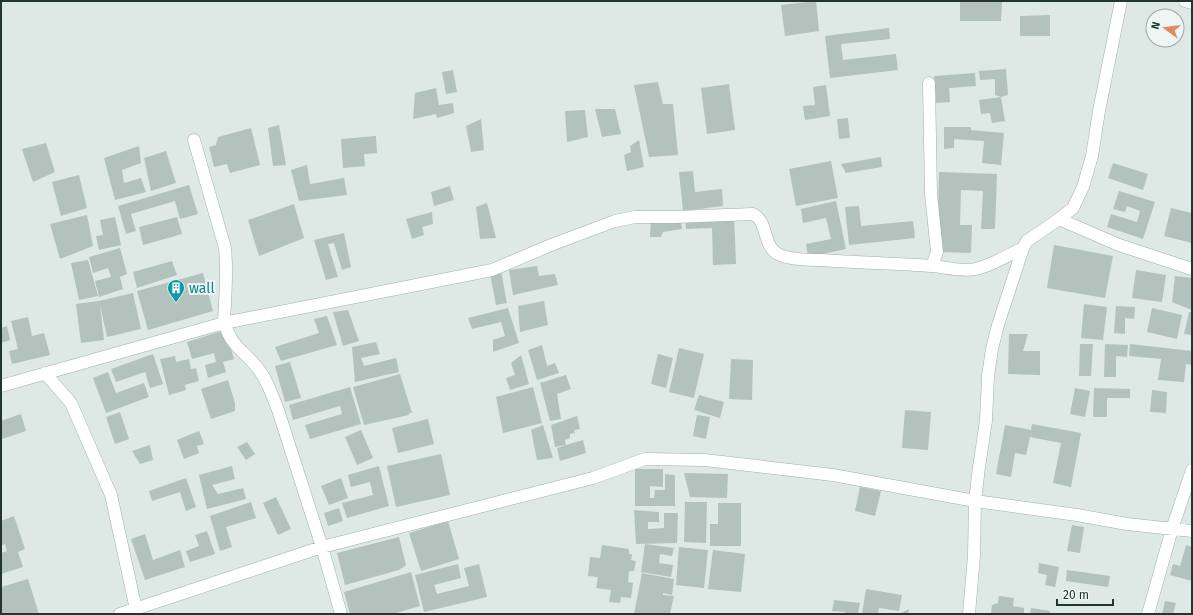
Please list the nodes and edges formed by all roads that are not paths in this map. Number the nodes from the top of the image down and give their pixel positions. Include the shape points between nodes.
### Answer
1 (1121, 1) edge
2 (1185, 1) edge
3 (1192, 3) edge
4 (929, 83) dead end
5 (194, 140) dead end
6 (1059, 219) junction
7 (1022, 248) junction
8 (932, 266) junction
9 (1192, 269) edge
10 (224, 324) junction
11 (45, 373) junction
12 (1, 386) edge
13 (1192, 470) edge
14 (975, 501) junction
15 (1172, 529) junction
16 (1192, 531) edge
17 (322, 547) junction
18 (136, 612) edge
19 (120, 614) edge
20 (341, 614) edge
21 (969, 614) edge
22 (1148, 614) edge

1 - 6 street via 1092,156 1083,187 1073,208
2 - 3 street
4 - 8 street via 931,194 937,252
5 - 10 street via 225,248
6 - 7 street via 1027,241
6 - 9 street via 1119,245
7 - 8 street via 976,269
7 - 14 street via 992,349 986,421
8 - 10 street via 792,258 779,255 768,242 761,220 753,214 635,217 594,228 492,270
10 - 11 street
10 - 17 street via 237,348 256,365 266,381 278,410
11 - 12 street
11 - 18 street via 73,407 111,495
13 - 15 street
14 - 15 street
14 - 17 street via 834,475 705,460 645,459 593,478
14 - 21 street
15 - 16 street
15 - 22 street
17 - 18 street
17 - 20 street
18 - 19 street

